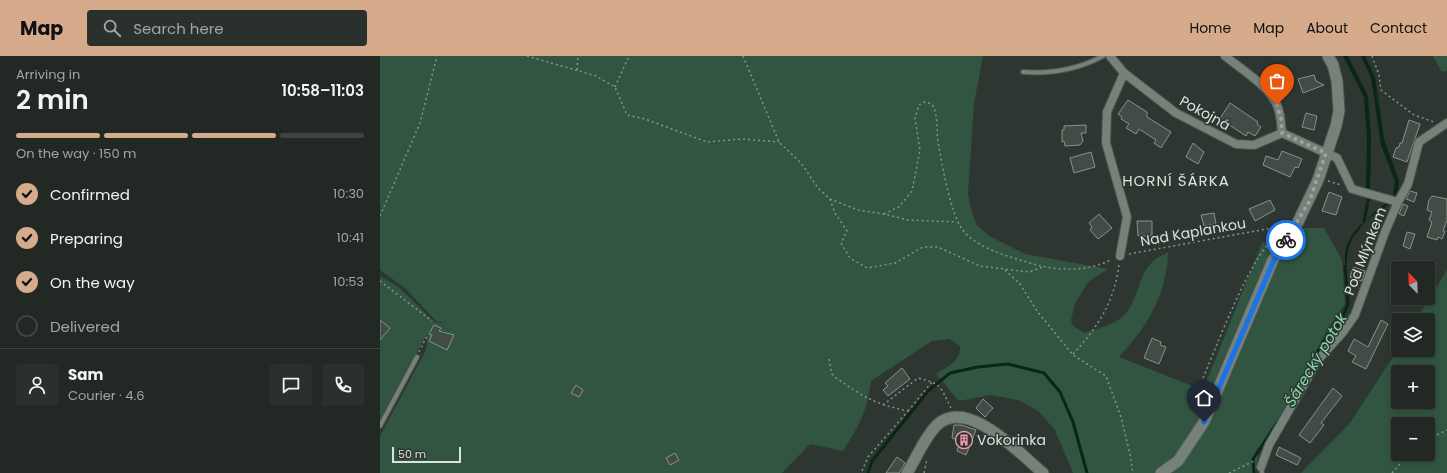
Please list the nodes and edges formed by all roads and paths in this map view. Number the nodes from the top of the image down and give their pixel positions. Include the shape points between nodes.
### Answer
1 (437, 56) edge
2 (527, 56) edge
3 (578, 56) edge
4 (630, 56) edge
5 (743, 56) edge
6 (1103, 56) edge
7 (1110, 56) edge
8 (1225, 56) edge
9 (1328, 56) edge
10 (1372, 56) edge
11 (577, 70) junction
12 (1023, 72) dead end
13 (1124, 73) junction
14 (614, 87) junction
15 (1445, 124) edge
16 (1282, 133) junction
17 (779, 142) junction
18 (1326, 153) junction
19 (1318, 180) junction
20 (1352, 189) junction
21 (830, 199) junction
22 (1393, 200) junction
23 (884, 214) junction
24 (380, 216) edge
25 (957, 222) junction
26 (1297, 224) junction
27 (1280, 235) dead end
28 (1120, 256) junction
29 (1043, 267) junction
30 (1004, 269) junction
31 (380, 281) edge
32 (432, 321) dead end
33 (427, 336) dead end
34 (1073, 355) junction
35 (417, 358) joint
36 (829, 359) dead end
37 (1203, 378) dead end
38 (934, 382) junction
39 (882, 406) junction
40 (908, 412) junction
41 (955, 416) junction
42 (380, 426) edge
43 (1447, 430) edge
44 (1435, 435) edge
45 (1256, 460) dead end
46 (1403, 461) edge
47 (1262, 470) edge
48 (861, 473) edge
49 (907, 473) edge
50 (1043, 473) edge
51 (1132, 473) edge
52 (1161, 473) edge
53 (1229, 473) edge
54 (1392, 473) edge

1 - 24 path via 420,123
2 - 11 path
3 - 11 path
4 - 14 path
5 - 17 path
6 - 12 lane via 1068,70
7 - 13 street, Pokojná
8 - 16 street via 1267,90 1277,105
9 - 18 street via 1338,81 1339,96 1336,126
10 - 15 path via 1381,90 1414,115
11 - 14 path via 596,76
13 - 16 street, Pokojná via 1176,113 1236,144 1254,145
13 - 28 street via 1107,112 1106,143 1127,217
14 - 17 path via 627,115 688,136 707,142 742,139
15 - 22 street, Pod Mlýnkem via 1419,142 1408,184
16 - 18 street
17 - 21 path via 801,163 818,188
18 - 19 street
18 - 20 street via 1337,158
19 - 20 path
19 - 26 street
20 - 22 street, Pod Mlýnkem
21 - 23 path via 858,210
21 - 30 path via 847,231 841,242 850,258 867,268 895,263 923,247 938,247 980,266
22 - 47 street, Pod Mlýnkem via 1355,315 1318,360 1269,445
23 - 25 path via 908,220
23 - 25 path via 899,208 912,191 920,150 915,118 919,105 924,102 932,104 937,114 938,141
25 - 29 path via 966,234 990,250
26 - 28 path, Nad Kaplankou
26 - 52 street via 1274,260 1204,422 1178,461
27 - 37 path via 1268,242 1251,270
28 - 29 path, Nad Kaplankou via 1108,262 1074,270
28 - 34 path via 1118,279 1101,320
29 - 30 path via 1030,272
30 - 34 path via 1020,284 1037,311
31 - 32 path
33 - 35 path
34 - 51 path via 1106,376 1122,417
35 - 42 lane
36 - 39 path via 832,374 836,378 865,398
38 - 39 path via 918,378
38 - 40 path
38 - 41 path via 940,386
39 - 40 path
40 - 48 path via 868,457
41 - 49 street via 942,420 932,430
41 - 50 street via 980,423
43 - 44 path
45 - 53 path
46 - 54 path

